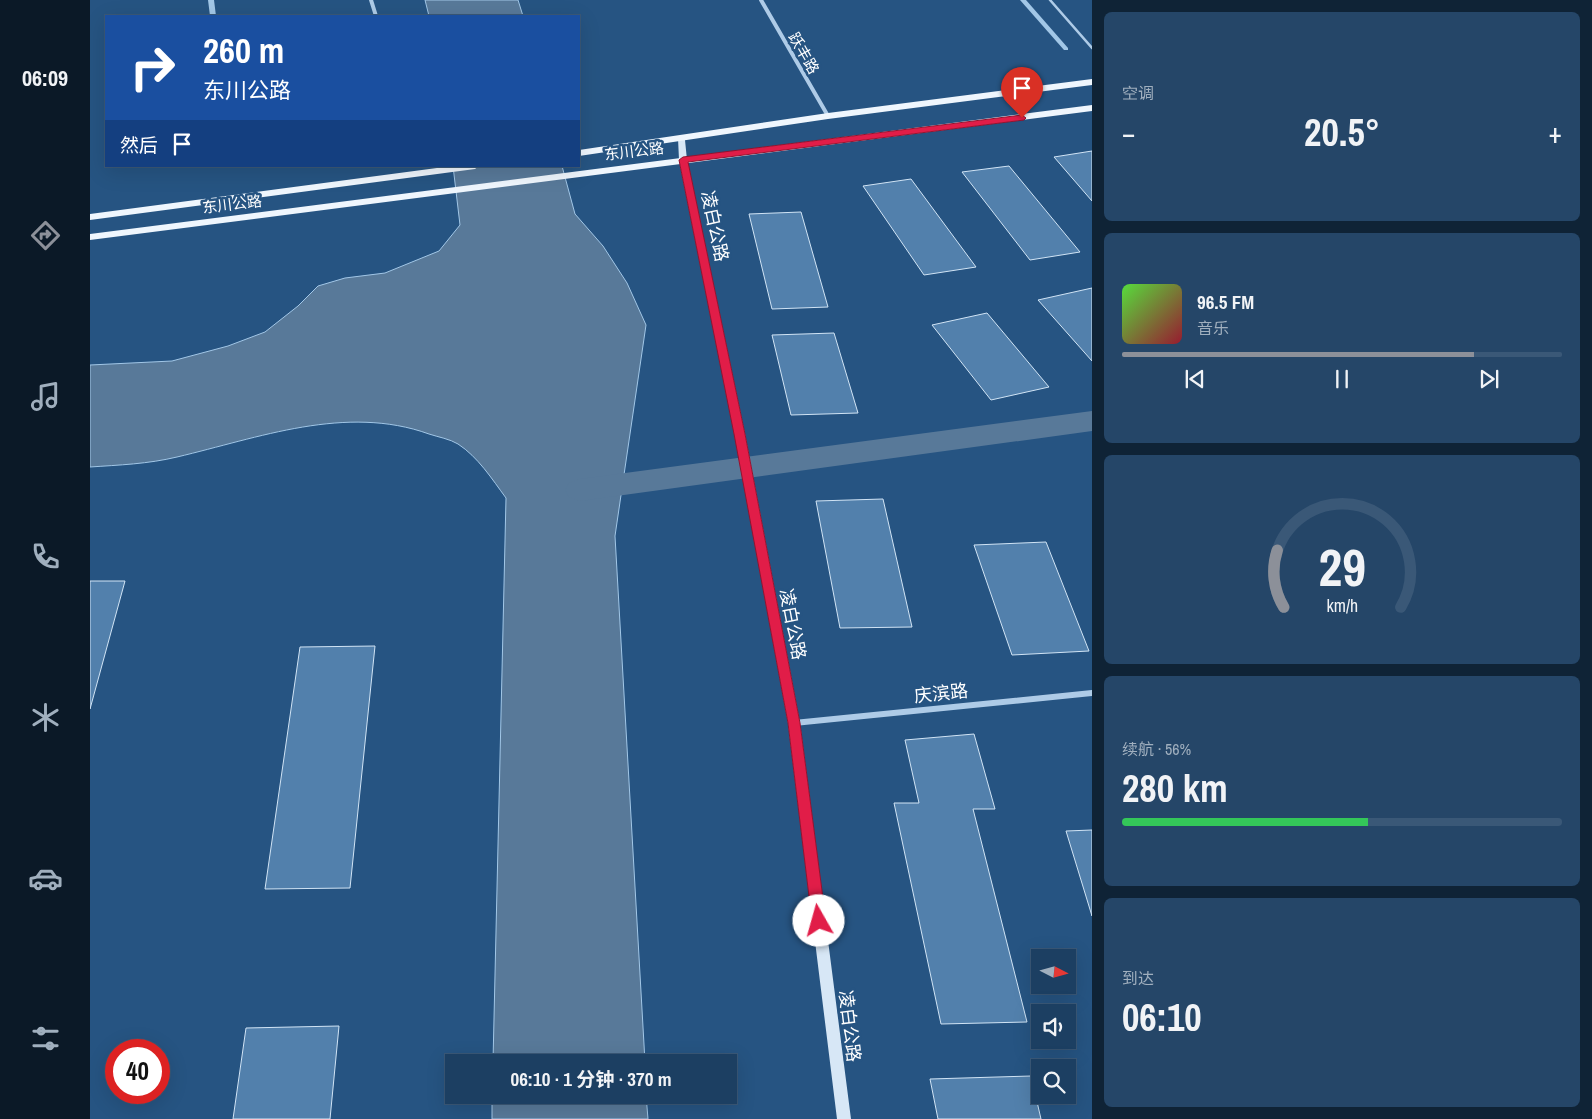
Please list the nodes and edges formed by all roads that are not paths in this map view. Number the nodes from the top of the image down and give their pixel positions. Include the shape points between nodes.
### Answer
1 (371, 0) edge
2 (761, 0) edge
3 (1050, 0) edge
4 (376, 15) edge
5 (1092, 48) edge
6 (1092, 82) edge
7 (1092, 108) edge
8 (828, 116) junction
9 (681, 140) junction
10 (580, 154) edge
11 (683, 160) junction
12 (467, 167) edge
13 (90, 217) edge
14 (90, 237) edge
15 (1092, 693) edge
16 (794, 723) junction
17 (844, 1119) edge

1 - 4 street
2 - 8 street, 跃丰路
3 - 5 lane
6 - 8 main road, 东川公路
7 - 11 main road, 东川公路
8 - 9 main road, 东川公路
9 - 10 main road, 东川公路
9 - 11 street, 凌白公路
11 - 14 main road, 东川公路
11 - 16 street, 凌白公路 via 740,434
12 - 13 main road, 东川公路
15 - 16 street, 庆滨路
16 - 17 street, 凌白公路

